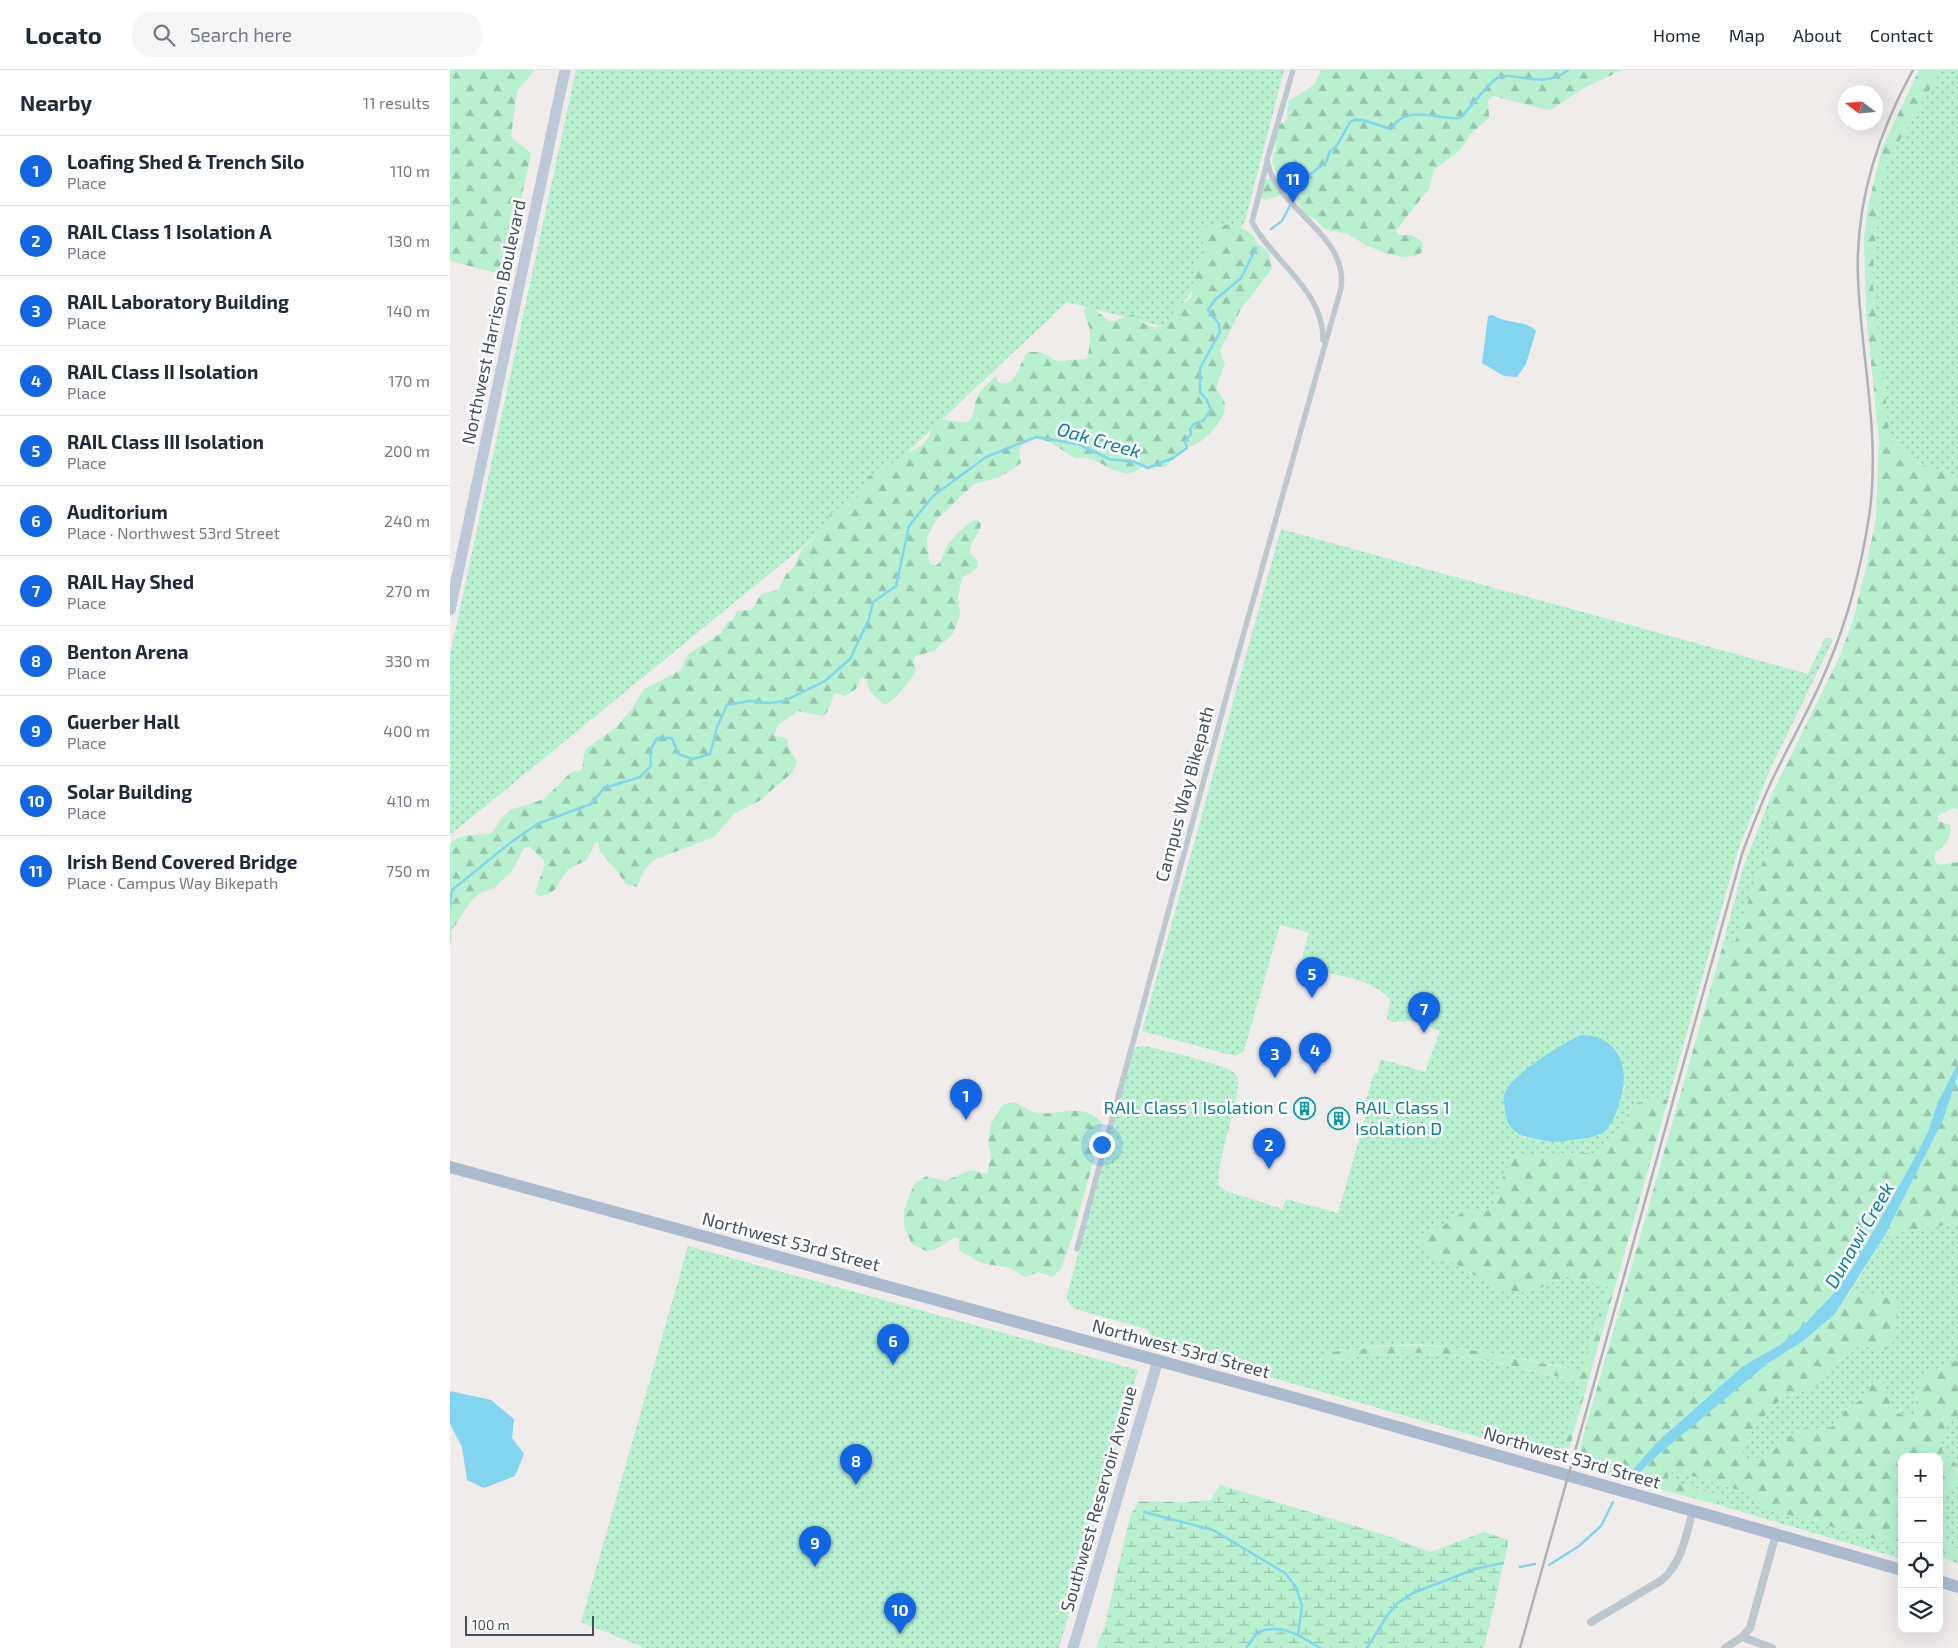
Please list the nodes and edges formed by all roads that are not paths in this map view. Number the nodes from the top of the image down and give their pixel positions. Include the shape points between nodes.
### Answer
1 (565, 70) edge
2 (1293, 70) edge
3 (1267, 160) junction
4 (1323, 347) junction
5 (450, 610) edge
6 (450, 1167) edge
7 (1077, 1249) dead end
8 (1158, 1360) junction
9 (1693, 1510) junction
10 (1776, 1534) junction
11 (1898, 1569) edge
12 (1943, 1582) edge
13 (1958, 1586) edge
14 (1590, 1622) dead end
15 (1742, 1637) junction
16 (1073, 1648) edge
17 (1725, 1648) edge
18 (1772, 1648) edge

1 - 5 main road, Northwest Harrison Boulevard
2 - 3 street, Campus Way Bikepath
3 - 4 street, Campus Way Bikepath via 1252,222 1298,279 1312,302 1324,330
3 - 4 street, Campus Way Bikepath via 1270,172 1331,248 1342,268 1341,288
4 - 7 street, Campus Way Bikepath
6 - 8 main road, Northwest 53rd Street
8 - 9 main road, Northwest 53rd Street
8 - 16 main road, Southwest Reservoir Avenue
9 - 10 main road, Northwest 53rd Street
9 - 14 street via 1672,1572
10 - 11 main road, Northwest 53rd Street
10 - 15 street via 1750,1628
12 - 13 main road
15 - 17 street
15 - 18 street

